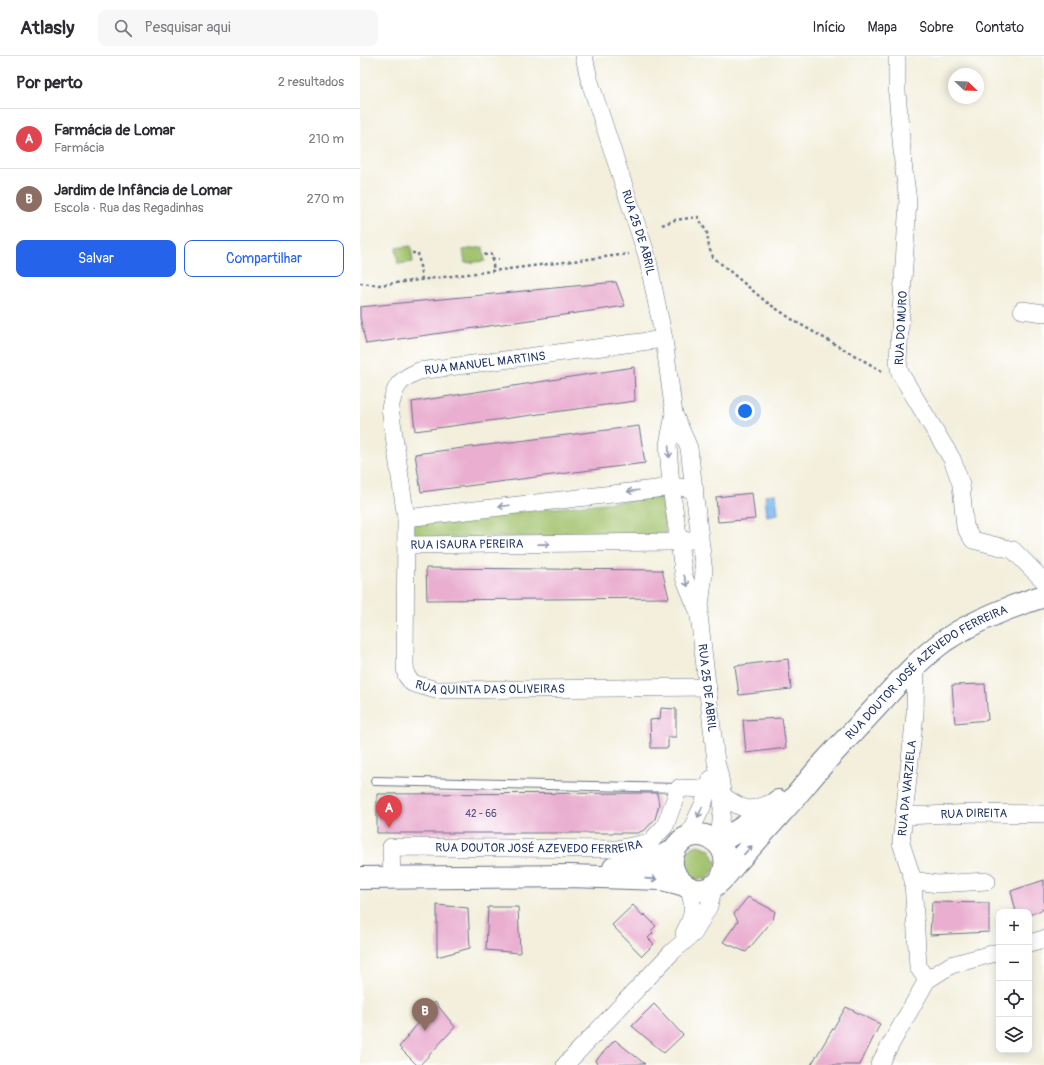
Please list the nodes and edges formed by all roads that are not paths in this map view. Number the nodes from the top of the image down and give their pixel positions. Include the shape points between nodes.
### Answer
1 (584, 56) edge
2 (897, 56) edge
3 (1022, 310) dead end
4 (1044, 313) edge
5 (664, 340) junction
6 (674, 414) junction
7 (672, 487) junction
8 (695, 490) junction
9 (406, 518) junction
10 (700, 535) junction
11 (678, 542) junction
12 (406, 545) junction
13 (1044, 581) edge
14 (1044, 596) edge
15 (699, 614) junction
16 (916, 664) junction
17 (708, 687) junction
18 (716, 762) junction
19 (822, 766) junction
20 (375, 780) dead end
21 (679, 788) junction
22 (708, 789) junction
23 (723, 796) junction
24 (782, 799) junction
25 (1044, 814) edge
26 (904, 816) junction
27 (718, 843) junction
28 (680, 845) junction
29 (570, 876) junction
30 (360, 878) edge
31 (392, 878) junction
32 (913, 880) junction
33 (987, 881) dead end
34 (718, 882) junction
35 (685, 886) junction
36 (1044, 939) edge
37 (1032, 942) edge
38 (672, 952) junction
39 (996, 953) edge
40 (927, 980) junction
41 (564, 1065) edge
42 (879, 1065) edge

1 - 5 street, RUA 25 DE ABRIL via 589,79 647,256
2 - 13 street, RUA DO MURO via 897,92 908,201 898,361 900,373 952,459 961,484 965,527 973,540 1013,550
3 - 4 street
5 - 6 street, RUA 25 DE ABRIL
5 - 9 street, RUA MANUEL MARTINS via 419,371 405,377 394,391 390,408
6 -> 7 street, RUA 25 DE ABRIL via 668,445
6 - 8 street, RUA 25 DE ABRIL via 689,448
7 - 8 street
7 -> 9 street
7 - 11 street, RUA 25 DE ABRIL
8 - 10 street, RUA 25 DE ABRIL
9 - 12 street, RUA ISAURA PEREIRA
10 - 11 street via 692,540
10 - 15 street, RUA 25 DE ABRIL via 704,572
12 -> 11 street, RUA ISAURA PEREIRA
11 -> 15 street, RUA 25 DE ABRIL via 684,578
12 - 17 street, RUA QUINTA DAS OLIVEIRAS via 404,664 406,675 412,683 436,690
14 - 16 main road, RUA DOUTOR JOSÉ AZEVEDO FERREIRA via 1012,606 970,625
15 - 17 street, RUA 25 DE ABRIL
16 - 19 main road, RUA DOUTOR JOSÉ AZEVEDO FERREIRA
16 - 26 street, RUA DA VARZIELA via 915,714
17 - 18 street, RUA 25 DE ABRIL
18 - 22 street
18 - 23 street
19 - 24 main road, RUA DOUTOR JOSÉ AZEVEDO FERREIRA
34 -> 19 main road, RUA DOUTOR JOSÉ AZEVEDO FERREIRA
20 - 21 lane
21 - 22 street
21 - 31 street, RUA DOUTOR JOSÉ AZEVEDO FERREIRA via 665,826 650,842 617,850 391,847
22 -> 28 street via 700,810
23 - 24 street, RUA DOUTOR JOSÉ AZEVEDO FERREIRA via 745,809 756,809
23 - 27 street
24 - 27 main road, RUA DOUTOR JOSÉ AZEVEDO FERREIRA
25 - 26 street, RUA DIREITA
26 - 32 street, RUA DA VARZIELA via 901,843
27 - 28 main road, RUA DOUTOR JOSÉ AZEVEDO FERREIRA via 712,838 696,835
27 - 34 main road via 727,861 726,870
28 - 29 main road, RUA DOUTOR JOSÉ AZEVEDO FERREIRA via 655,860 630,867 603,869
28 - 35 main road via 672,864 676,877
29 - 31 main road, RUA DOUTOR JOSÉ AZEVEDO FERREIRA
29 -> 35 main road, RUA DOUTOR JOSÉ AZEVEDO FERREIRA via 662,880
30 - 31 main road, RUA DOUTOR JOSÉ AZEVEDO FERREIRA
32 - 33 street via 937,884
32 - 40 street, RUA DA VARZIELA via 918,967
34 - 35 main road, RUA DOUTOR JOSÉ AZEVEDO FERREIRA via 706,890
34 - 38 street via 709,906 694,932
35 - 38 street via 693,900 693,909 687,928
36 - 37 street
38 - 41 street
39 - 40 street via 951,965
40 - 42 street

